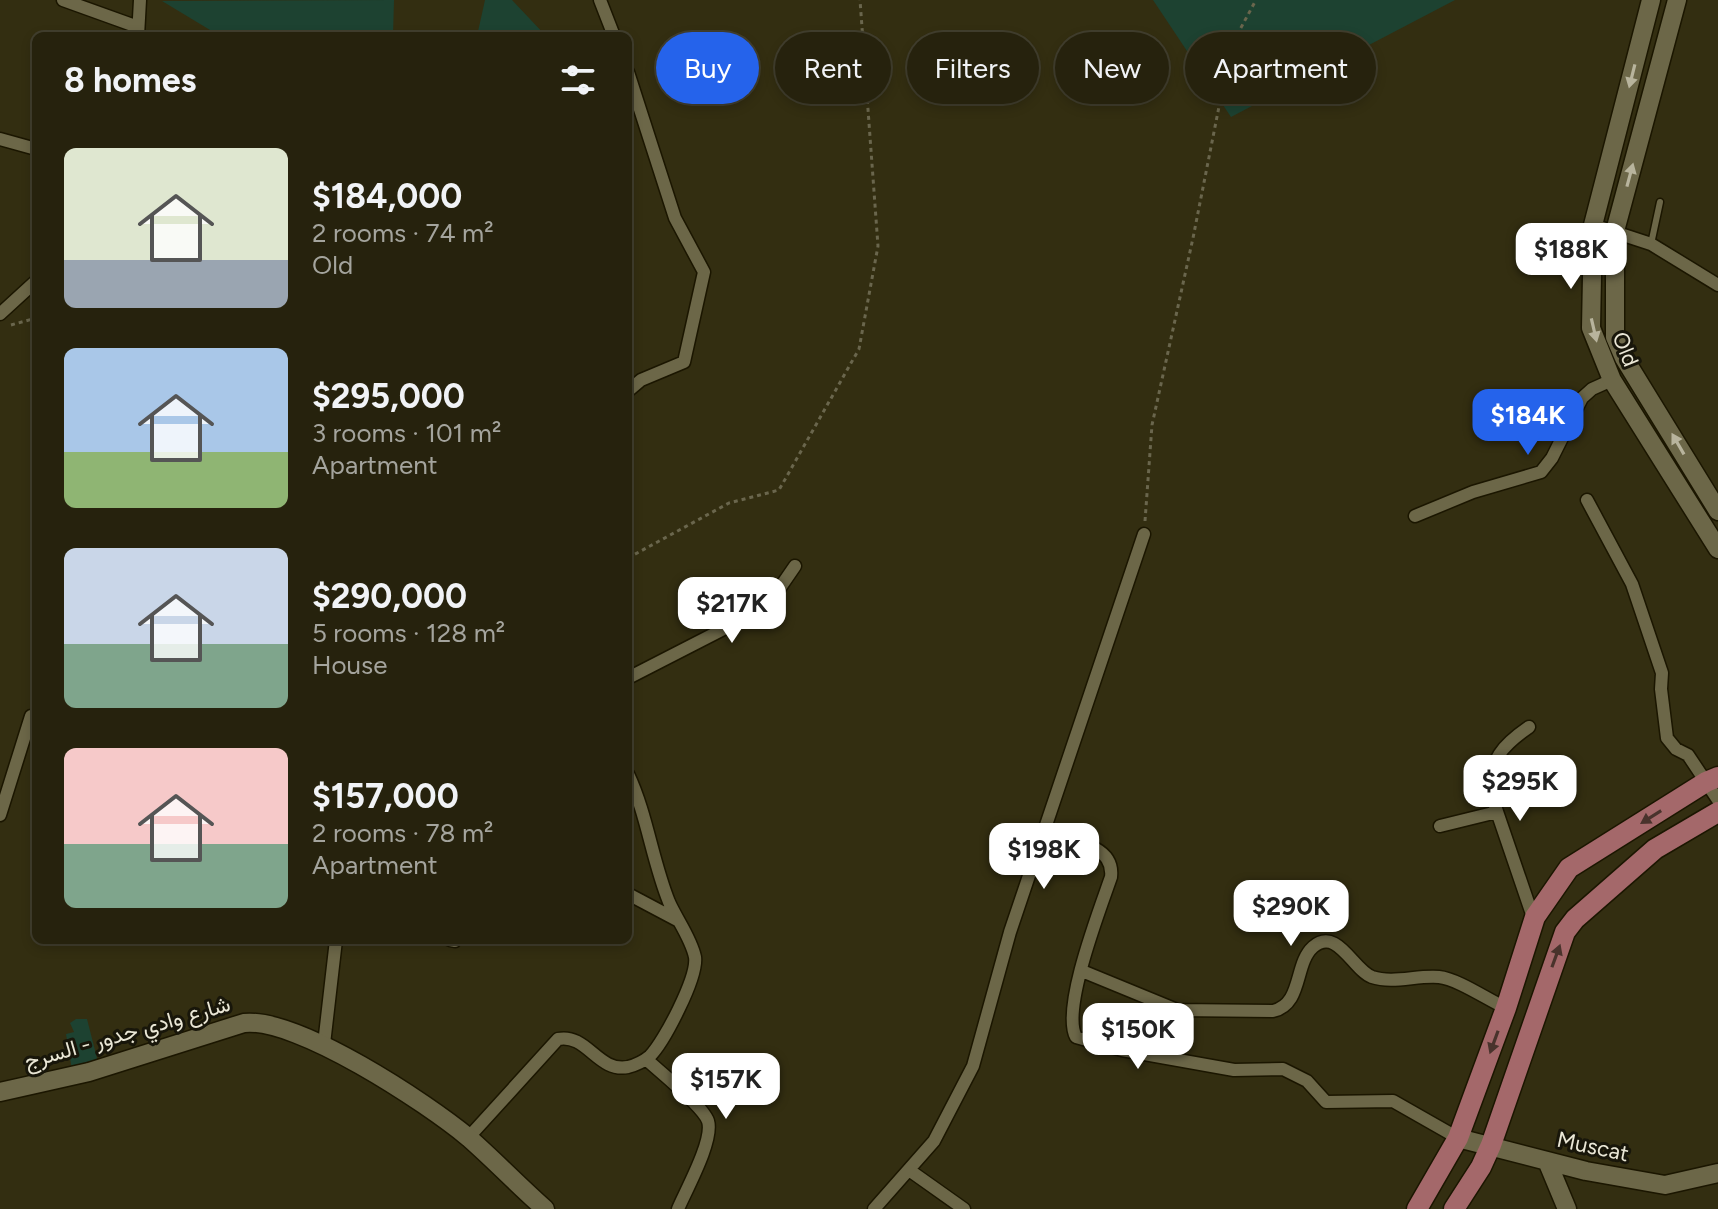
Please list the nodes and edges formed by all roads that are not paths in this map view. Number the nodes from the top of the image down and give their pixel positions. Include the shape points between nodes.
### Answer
1 (63, 0) edge
2 (140, 0) edge
3 (600, 0) edge
4 (1651, 0) edge
5 (1677, 0) edge
6 (138, 32) edge
7 (612, 32) edge
8 (632, 84) edge
9 (0, 139) edge
10 (32, 148) edge
11 (1660, 202) dead end
12 (1593, 225) junction
13 (1615, 231) junction
14 (1651, 244) junction
15 (32, 285) edge
16 (1718, 285) edge
17 (0, 314) edge
18 (635, 378) edge
19 (1612, 380) junction
20 (1587, 500) dead end
21 (1718, 511) edge
22 (1415, 516) dead end
23 (1144, 534) road end
24 (1718, 549) edge
25 (795, 566) dead end
26 (632, 676) edge
27 (31, 716) dead end
28 (1529, 727) dead end
29 (1712, 780) edge
30 (633, 796) edge
31 (1718, 800) edge
32 (1497, 812) junction
33 (1718, 812) edge
34 (0, 815) edge
35 (1440, 826) dead end
36 (1045, 834) junction
37 (632, 896) edge
38 (1534, 920) junction
39 (679, 921) junction
40 (336, 944) edge
41 (1082, 971) junction
42 (1506, 1008) junction
43 (324, 1044) junction
44 (646, 1059) junction
45 (0, 1092) edge
46 (468, 1138) junction
47 (1458, 1138) junction
48 (1491, 1145) junction
49 (1547, 1161) junction
50 (909, 1170) junction
51 (1718, 1173) edge
52 (545, 1209) edge
53 (678, 1209) edge
54 (874, 1209) edge
55 (964, 1209) edge
56 (1417, 1209) edge
57 (1454, 1209) edge
58 (1567, 1209) edge

1 - 6 street
2 - 6 street
3 - 7 street
4 -> 12 main road, Old
13 -> 5 main road, Old
8 - 18 street via 675,218 704,272 684,362
9 - 10 street
11 - 14 lane
12 - 13 street
12 -> 19 main road, Old via 1591,328
13 - 14 street
21 -> 13 main road, Old via 1618,347
14 - 16 street
15 - 17 street
19 - 22 street via 1582,398 1541,472
19 - 24 main road, Old
20 - 29 street via 1632,584 1662,673 1667,738
23 - 36 street
25 - 26 street via 775,595 745,618
27 - 34 street
28 - 32 street via 1499,752 1490,785
29 - 31 street
29 -> 38 main road via 1569,868
30 - 39 street
32 - 35 street
32 - 38 street
48 -> 33 main road via 1565,932 1655,849
36 - 41 street via 1097,849 1110,862 1111,877
36 - 50 street via 1010,932 973,1066 934,1141
37 - 39 street
38 - 42 main road
39 - 44 street via 695,958 694,975 657,1048
40 - 43 street
41 - 42 street via 1177,1010 1273,1011 1289,1002 1312,948 1332,942 1368,976 1442,977
41 - 47 street via 1073,1008 1073,1028 1082,1041 1234,1070 1283,1069 1307,1081 1326,1102 1393,1101
42 -> 47 main road
43 - 45 main road, شارع وادي جدور - السرج via 270,1024 244,1023 89,1072
43 - 46 main road, شارع وادي جدور - السرج
44 - 46 street via 615,1067 574,1039 558,1039
44 - 53 street via 702,1111 709,1125
46 - 52 main road, شارع وادي جدور - السرج
47 - 48 main road, Muscat
47 - 56 main road
48 - 49 main road, Muscat
48 - 57 main road
49 - 51 main road, Muscat via 1665,1185
49 - 58 main road
50 - 54 street
50 - 55 street

